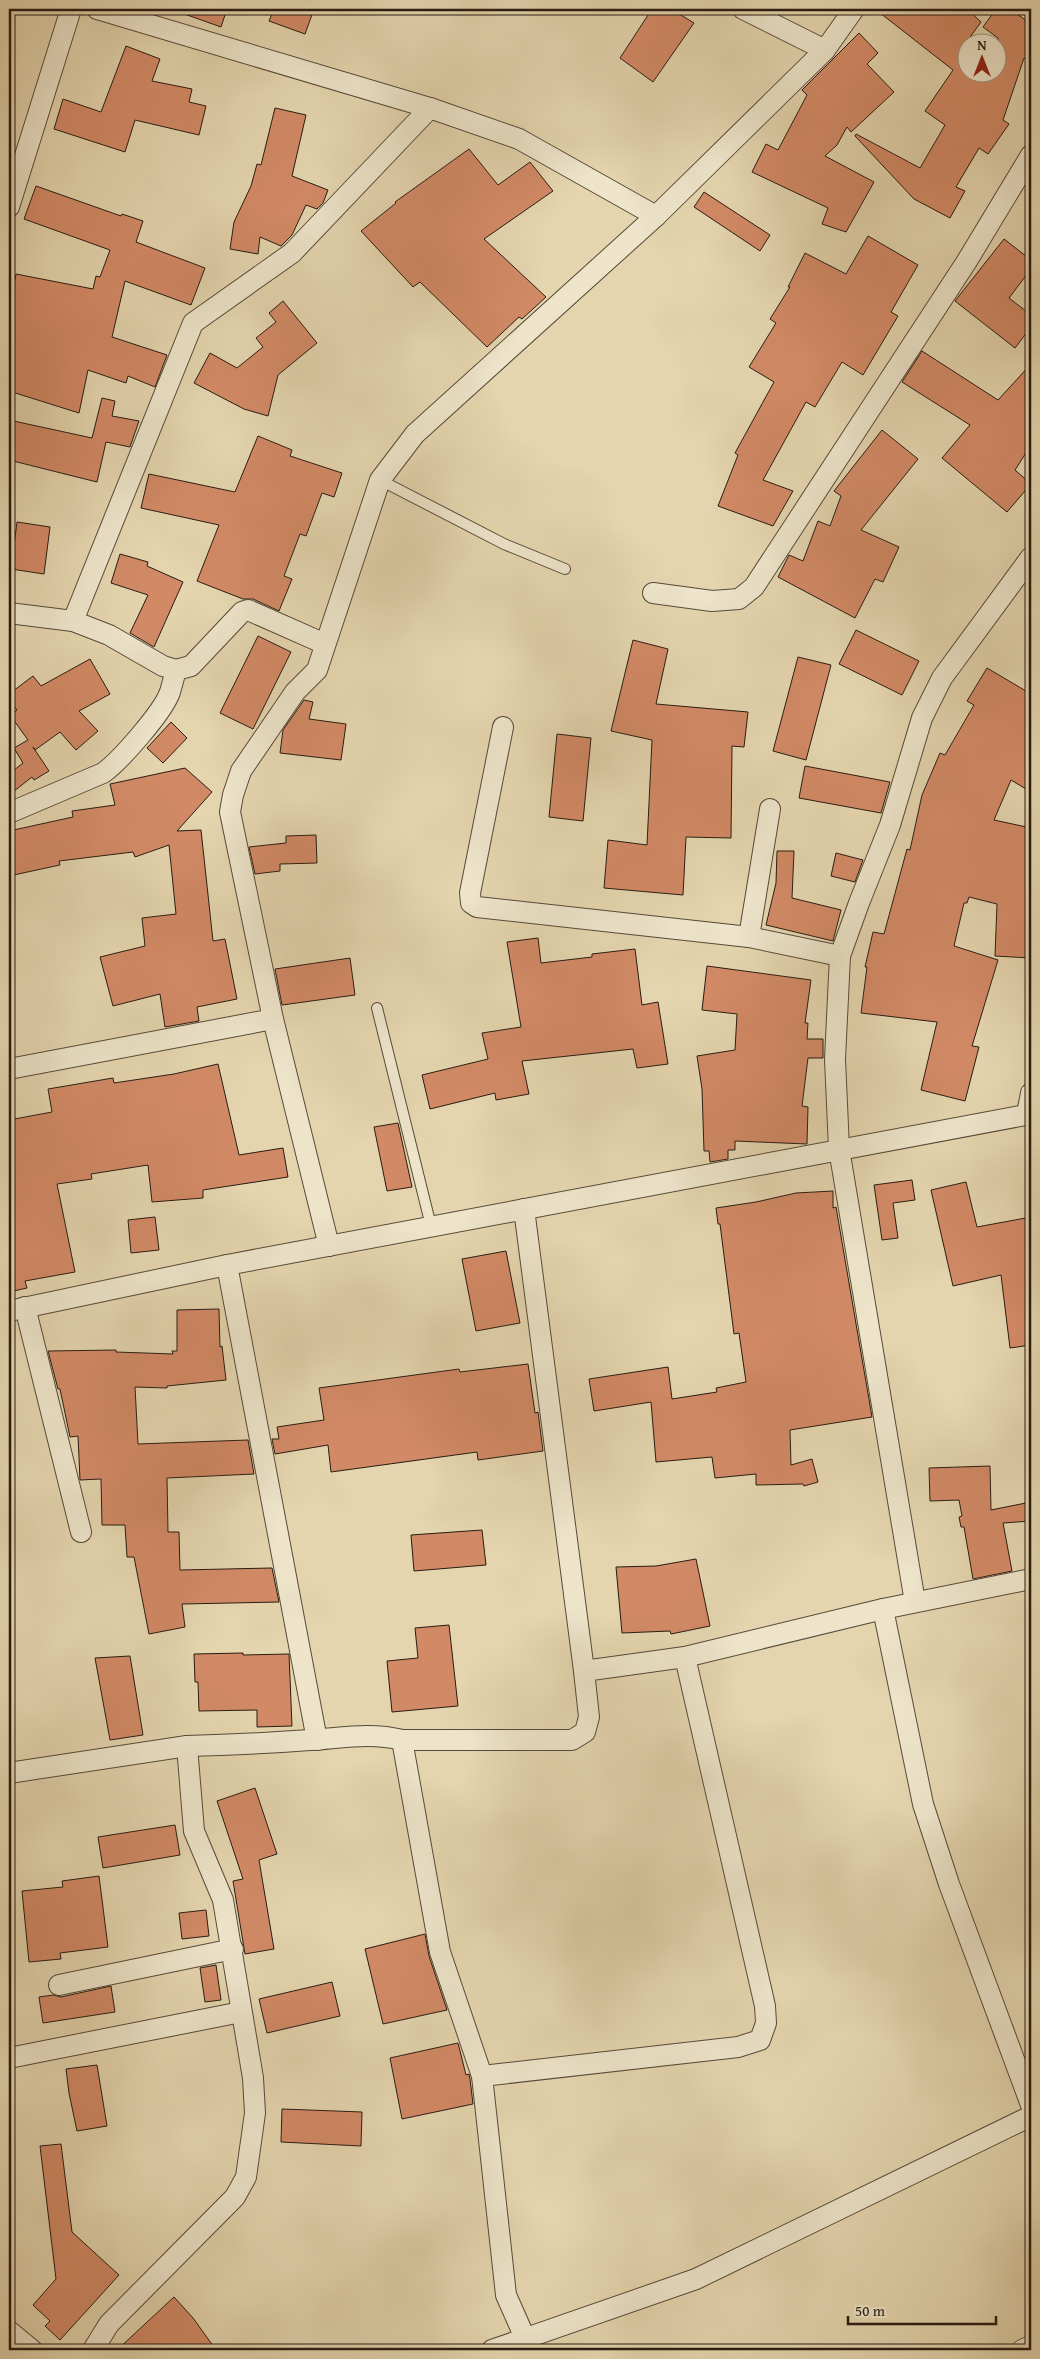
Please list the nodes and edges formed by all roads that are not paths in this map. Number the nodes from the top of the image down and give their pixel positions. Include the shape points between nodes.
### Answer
1 (71, 9) edge
2 (97, 9) edge
3 (743, 9) edge
4 (854, 9) edge
5 (825, 50) junction
6 (430, 108) junction
7 (1031, 155) edge
8 (9, 207) edge
9 (656, 216) junction
10 (380, 480) junction
11 (1031, 557) edge
12 (565, 569) dead end
13 (653, 594) dead end
14 (9, 613) edge
15 (73, 621) junction
16 (325, 644) junction
17 (176, 670) junction
18 (503, 727) dead end
19 (770, 809) dead end
20 (9, 813) edge
21 (749, 937) junction
22 (840, 956) junction
23 (377, 1008) dead end
24 (273, 1019) junction
25 (9, 1069) edge
26 (1031, 1093) edge
27 (1029, 1114) edge
28 (839, 1150) junction
29 (524, 1209) junction
30 (431, 1226) junction
31 (329, 1246) junction
32 (227, 1265) junction
33 (17, 1309) edge
34 (81, 1532) dead end
35 (1031, 1579) edge
36 (915, 1602) junction
37 (883, 1609) junction
38 (685, 1657) junction
39 (584, 1671) junction
40 (318, 1740) junction
41 (402, 1740) junction
42 (187, 1746) junction
43 (9, 1773) edge
44 (233, 1949) junction
45 (59, 1985) dead end
46 (241, 2012) junction
47 (9, 2058) edge
48 (482, 2076) junction
49 (1031, 2104) edge
50 (1031, 2116) edge
51 (9, 2332) edge
52 (525, 2338) junction
53 (1031, 2346) edge
54 (32, 2350) edge
55 (92, 2350) edge
56 (492, 2350) edge
57 (1022, 2350) edge

1 - 8 street
2 - 6 street
3 - 5 street
4 - 5 street
5 - 9 street
6 - 9 street via 519,138
6 - 15 street via 292,253 193,323
7 - 13 street via 754,587 739,599 712,601
9 - 10 street via 415,434
10 - 12 lane via 504,544
10 - 16 street
11 - 22 street via 942,678 922,718 890,825
14 - 15 street
15 - 17 street via 109,635
16 - 17 street via 248,610 242,612 191,666
16 - 24 street via 317,670 295,692 241,771 230,812
17 - 20 street via 170,694 163,705 114,765 103,773
18 - 21 street via 470,893 471,903 477,907
19 - 21 street
21 - 22 street
22 - 28 street via 835,1059
23 - 30 lane
24 - 25 street
24 - 31 street
26 - 27 street
27 - 28 street
28 - 29 street
28 - 36 street
29 - 30 street
29 - 39 street
30 - 31 street
31 - 32 street
32 - 33 street
32 - 40 street
33 - 34 street
35 - 36 street
36 - 37 street
37 - 38 street
37 - 49 street via 923,1804 949,1884
38 - 39 street
38 - 48 street via 765,2006 766,2023 760,2040 738,2047
39 - 41 street via 589,1718 585,1732 572,1740
40 - 41 street via 362,1735
40 - 42 street
41 - 48 street via 440,1952
42 - 43 street
42 - 44 street via 194,1831 223,1900
44 - 45 street
44 - 46 street
46 - 47 street
46 - 55 street via 253,2078 255,2113 246,2177 234,2197 109,2324
48 - 52 street via 506,2294
50 - 52 street via 696,2279
51 - 54 street
52 - 56 street
53 - 57 street

